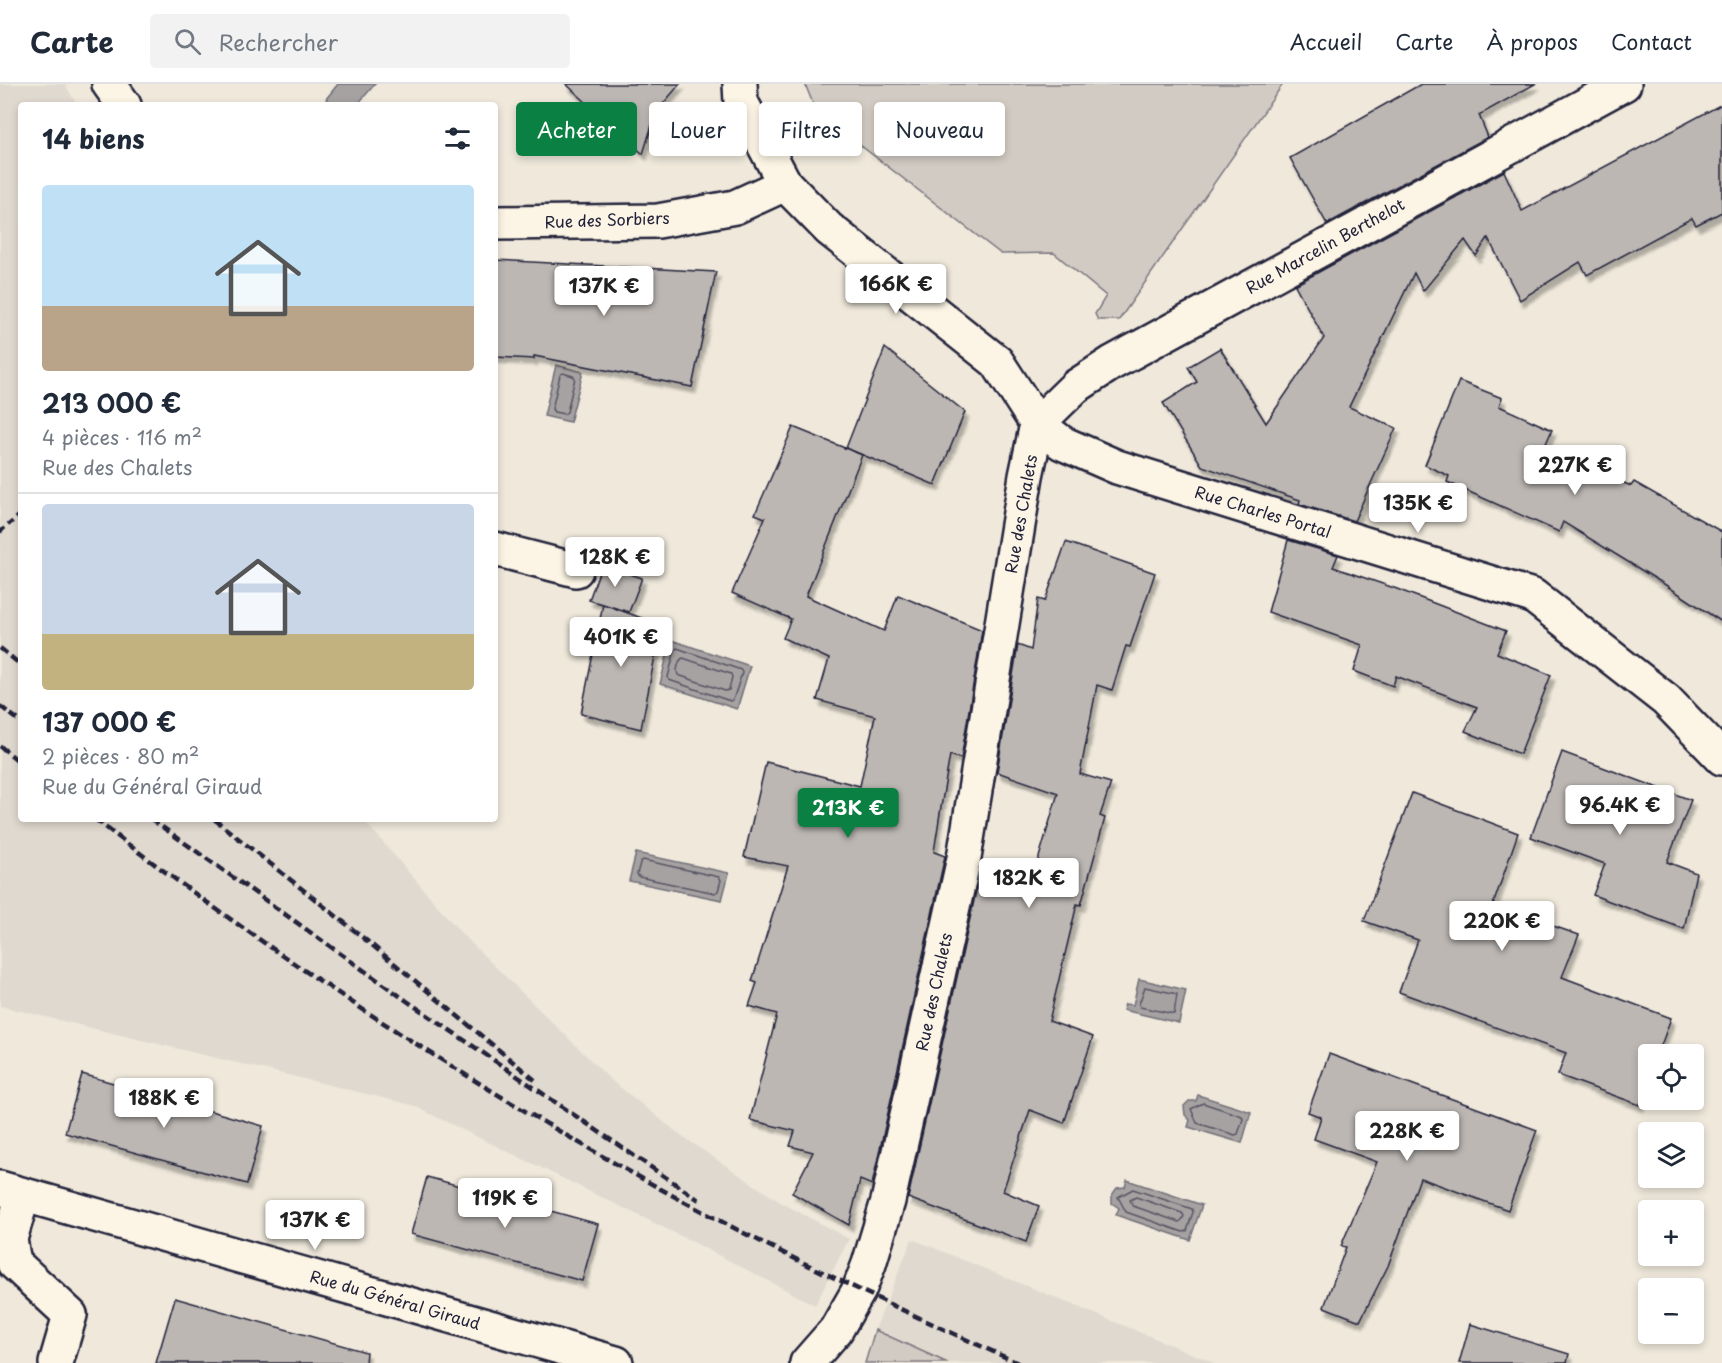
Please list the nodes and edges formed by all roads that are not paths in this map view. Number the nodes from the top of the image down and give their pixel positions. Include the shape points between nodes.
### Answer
1 (109, 84) edge
2 (740, 84) edge
3 (1624, 84) edge
4 (122, 102) edge
5 (785, 184) junction
6 (498, 223) edge
7 (1037, 424) junction
8 (498, 550) edge
9 (576, 570) dead end
10 (1722, 758) edge
11 (12, 1192) edge
12 (56, 1363) edge
13 (616, 1363) edge
14 (807, 1363) edge

1 - 4 street
2 - 5 street, Rue Charles Portal via 741,102
3 - 7 street, Rue Marcelin Berthelot via 1112,363 1075,387
5 - 6 street, Rue des Sorbiers via 735,207 658,221
5 - 7 street, Rue Charles Portal via 829,229 997,362
7 - 10 street, Rue Charles Portal via 1062,443 1117,467 1533,596 1666,700
7 - 14 street, Rue des Chalets via 964,858 888,1201 859,1290 836,1330
8 - 9 street
11 - 12 street via 10,1239 14,1263 70,1315
11 - 13 street, Rue du Général Giraud

